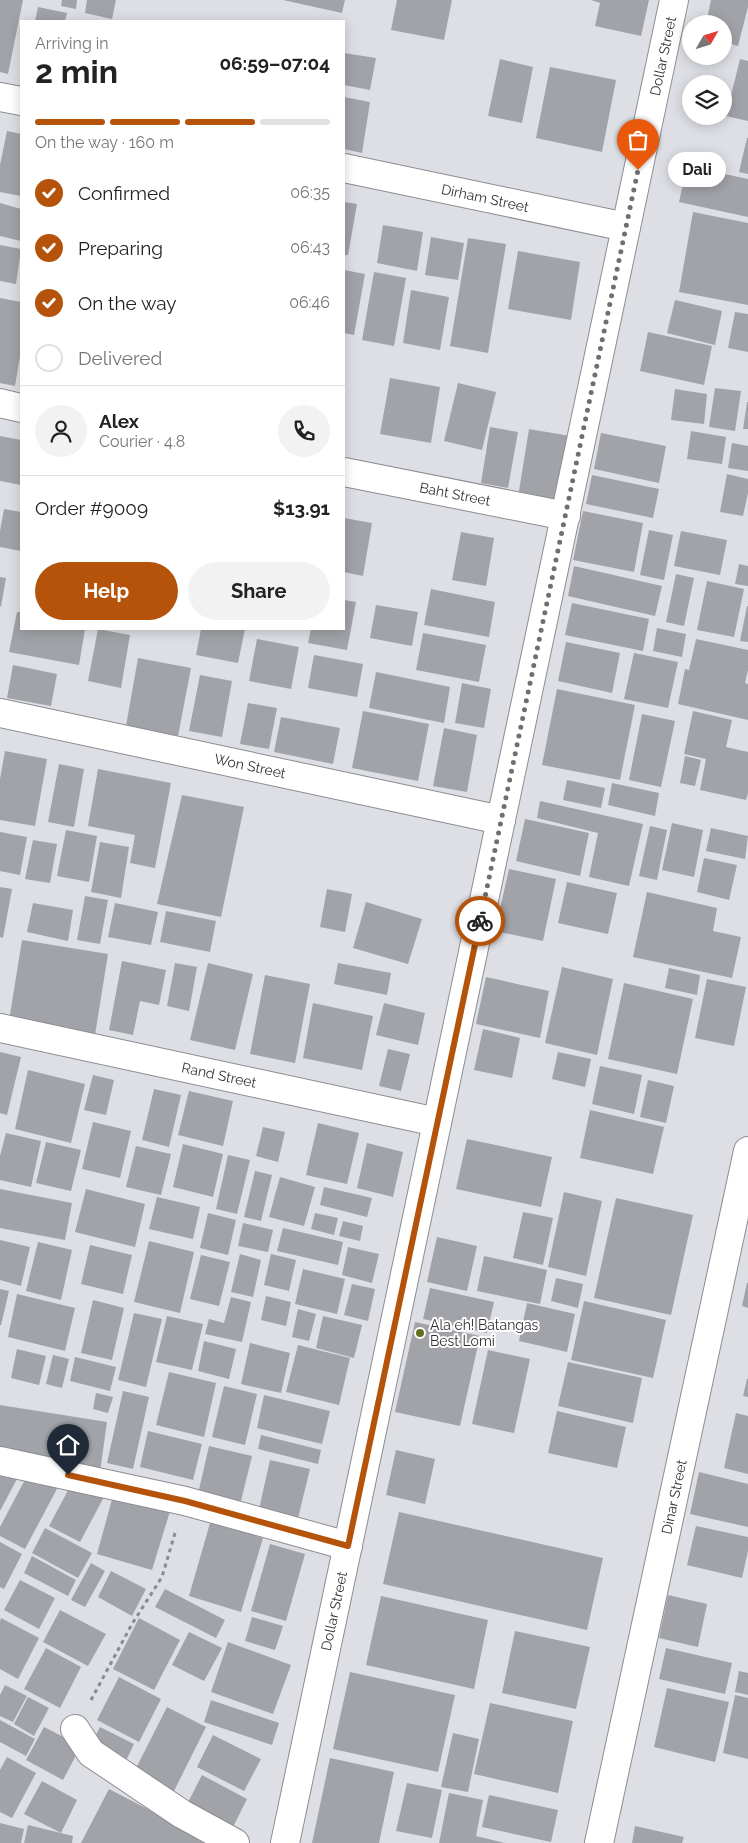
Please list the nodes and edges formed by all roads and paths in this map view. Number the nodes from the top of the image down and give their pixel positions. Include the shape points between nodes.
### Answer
1 (674, 0) edge
2 (0, 97) edge
3 (20, 101) edge
4 (345, 168) edge
5 (626, 227) junction
6 (0, 403) edge
7 (20, 408) edge
8 (345, 472) edge
9 (566, 516) junction
10 (0, 713) edge
11 (501, 820) junction
12 (0, 1028) edge
13 (437, 1122) junction
14 (748, 1151) edge
15 (0, 1461) edge
16 (185, 1501) junction
17 (348, 1546) junction
18 (75, 1729) joint
19 (235, 1843) edge
20 (285, 1843) edge
21 (600, 1843) edge

1 - 5 street, Dollar Street
2 - 3 street
4 - 5 street, Dirham Street
5 - 9 street, Dollar Street
6 - 7 street
8 - 9 street, Baht Street
9 - 11 street, Dollar Street
10 - 11 street, Won Street
11 - 13 street, Dollar Street
12 - 13 street, Rand Street
13 - 17 street, Dollar Street
14 - 21 street, Dinar Street
15 - 16 street
16 - 17 street
16 - 18 path via 162,1577 132,1624
17 - 20 street, Dollar Street
18 - 19 street via 91,1753 182,1814

